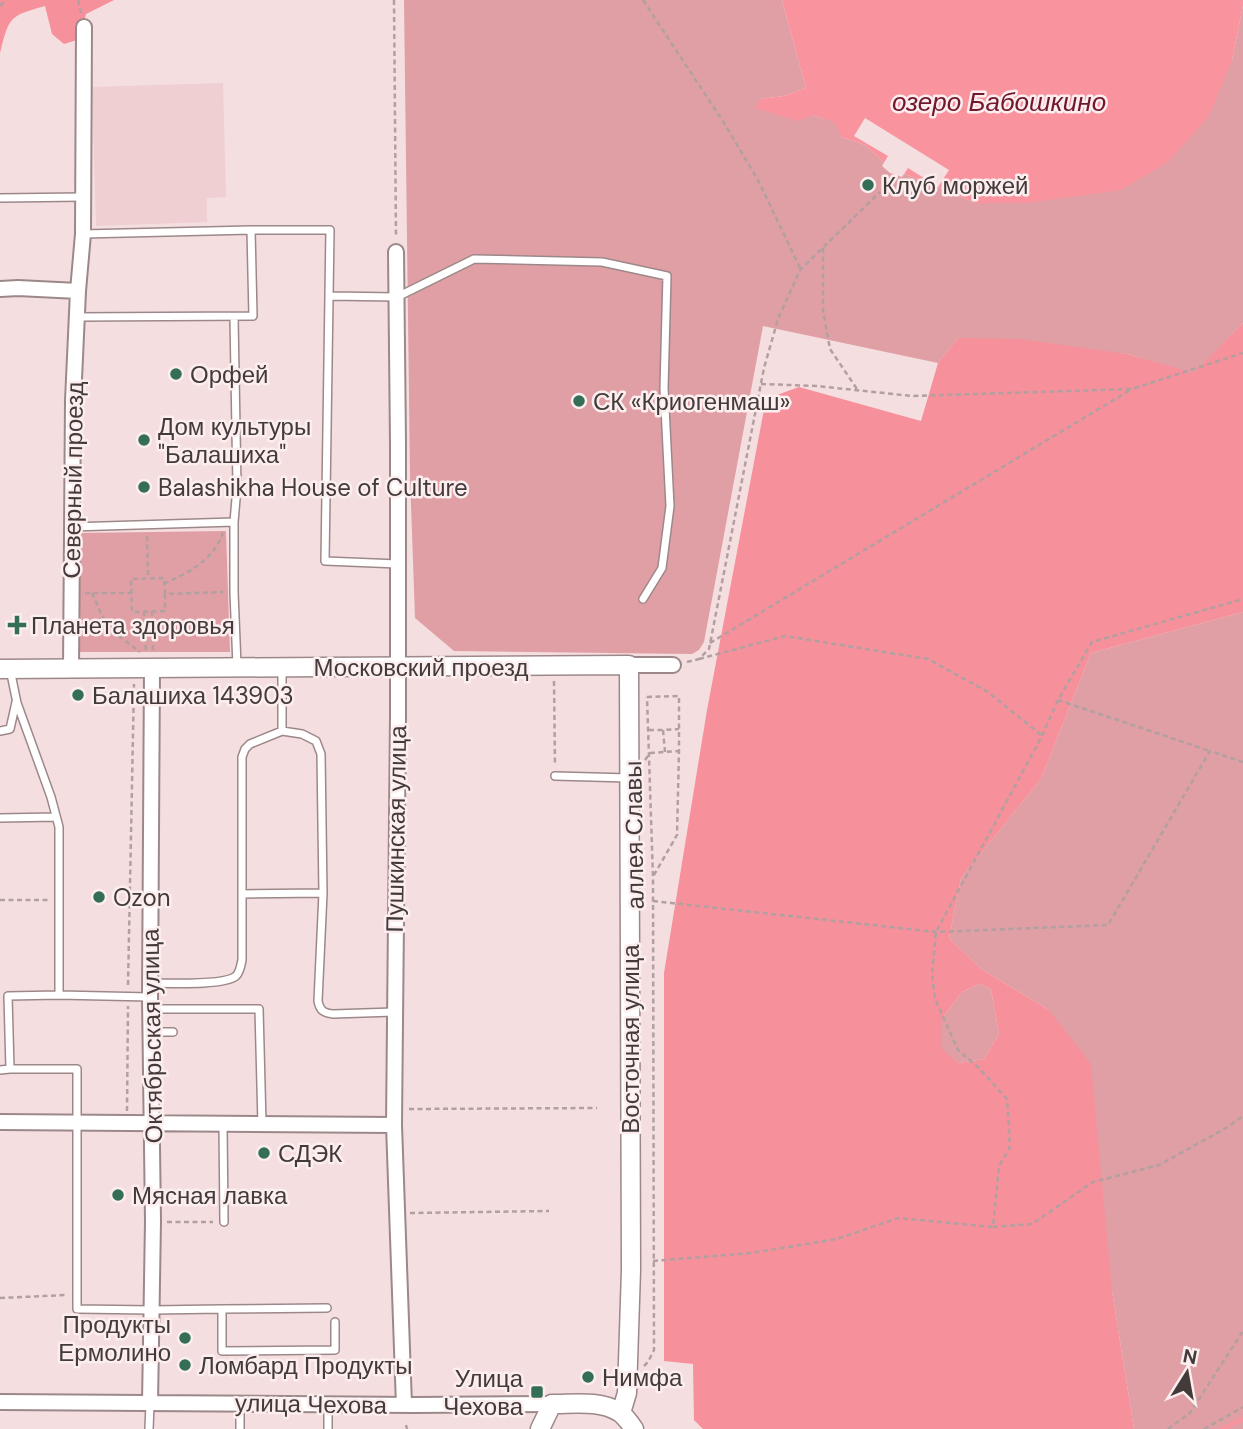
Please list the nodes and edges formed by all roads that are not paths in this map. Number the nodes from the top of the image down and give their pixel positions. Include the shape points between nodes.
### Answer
1 (84, 27) dead end
2 (83, 197) junction
3 (0, 198) edge
4 (251, 230) junction
5 (83, 234) junction
6 (396, 252) road end
7 (0, 289) edge
8 (78, 291) junction
9 (330, 296) junction
10 (397, 297) junction
11 (77, 317) junction
12 (234, 317) junction
13 (234, 522) junction
14 (71, 527) junction
15 (398, 564) junction
16 (643, 599) dead end
17 (152, 663) junction
18 (629, 665) junction
19 (673, 665) road end
20 (398, 667) junction
21 (237, 668) junction
22 (282, 668) junction
23 (5, 669) edge
24 (71, 669) junction
25 (16, 700) junction
26 (0, 731) edge
27 (282, 731) junction
28 (555, 776) road end
29 (629, 778) junction
30 (56, 817) junction
31 (0, 818) edge
32 (323, 893) junction
33 (242, 894) junction
34 (59, 995) junction
35 (4, 996) edge
36 (150, 996) junction
37 (394, 1012) junction
38 (151, 1032) junction
39 (173, 1032) dead end
40 (10, 1069) junction
41 (0, 1070) edge
42 (0, 1122) edge
43 (77, 1122) junction
44 (153, 1123) junction
45 (223, 1124) junction
46 (262, 1124) junction
47 (394, 1125) junction
48 (224, 1222) road end
49 (327, 1308) dead end
50 (222, 1309) junction
51 (152, 1310) junction
52 (335, 1322) dead end
53 (0, 1402) edge
54 (150, 1403) junction
55 (240, 1404) junction
56 (552, 1404) junction
57 (328, 1405) junction
58 (404, 1405) junction
59 (621, 1413) junction
60 (149, 1429) edge
61 (240, 1429) edge
62 (328, 1429) edge
63 (540, 1429) edge
64 (634, 1429) edge

1 - 2 street, Северный проезд
2 - 3 lane
2 - 5 street, Северный проезд
4 - 5 lane
4 - 9 lane via 330,230
4 - 12 lane via 253,316
5 - 8 street, Северный проезд
6 - 10 street, Пушкинская улица
7 - 8 street
8 - 11 street, Северный проезд
9 - 10 lane
9 - 15 lane via 325,561
10 - 15 street, Пушкинская улица
10 - 16 lane via 474,259 602,262 667,276 664,388 670,506 663,568
11 - 12 lane
11 - 14 street, Северный проезд
12 - 13 lane
13 - 14 lane
13 - 21 lane
14 - 24 street, Северный проезд
15 - 20 street, Пушкинская улица
17 - 21 street, Московский проезд
17 - 24 street, Московский проезд
17 - 36 street, Октябрьская улица
18 - 19 street, Московский проезд
18 - 20 street, Московский проезд
18 - 29 street, Восточная улица
20 - 22 street, Московский проезд
20 - 37 street, Пушкинская улица
21 - 22 street, Московский проезд
22 - 27 lane
23 - 24 street, Московский проезд
23 - 25 lane
25 - 26 lane via 10,729
25 - 30 lane
27 - 32 lane via 316,741 321,754
27 - 33 lane via 250,744 242,757
28 - 29 lane
29 - 59 street, Восточная улица via 631,1269 626,1393
30 - 31 lane
30 - 34 lane
32 - 33 lane
32 - 37 lane via 320,1009 333,1014
33 - 36 lane via 242,960 236,976
34 - 35 lane
34 - 36 lane
35 - 40 lane
36 - 38 street, Октябрьская улица
36 - 46 lane via 259,1009
37 - 47 street, Пушкинская улица
38 - 39 lane
38 - 44 street, Октябрьская улица
40 - 41 lane
40 - 43 lane via 78,1069
42 - 43 street
43 - 44 street
43 - 51 lane via 76,1309
44 - 45 street
44 - 51 street, Октябрьская улица
45 - 46 street
45 - 48 lane
46 - 47 street
47 - 58 street, Пушкинская улица
49 - 50 lane
50 - 51 lane
50 - 52 lane via 222,1351 335,1350
51 - 54 street, Октябрьская улица
53 - 54 street, улица Чехова
54 - 55 street, улица Чехова
54 - 60 lane
55 - 57 street, улица Чехова
55 - 61 lane
56 - 58 street, улица Чехова
56 - 59 street, улица Чехова via 589,1403
56 - 63 street
57 - 58 street, улица Чехова
57 - 62 lane
59 - 64 street

